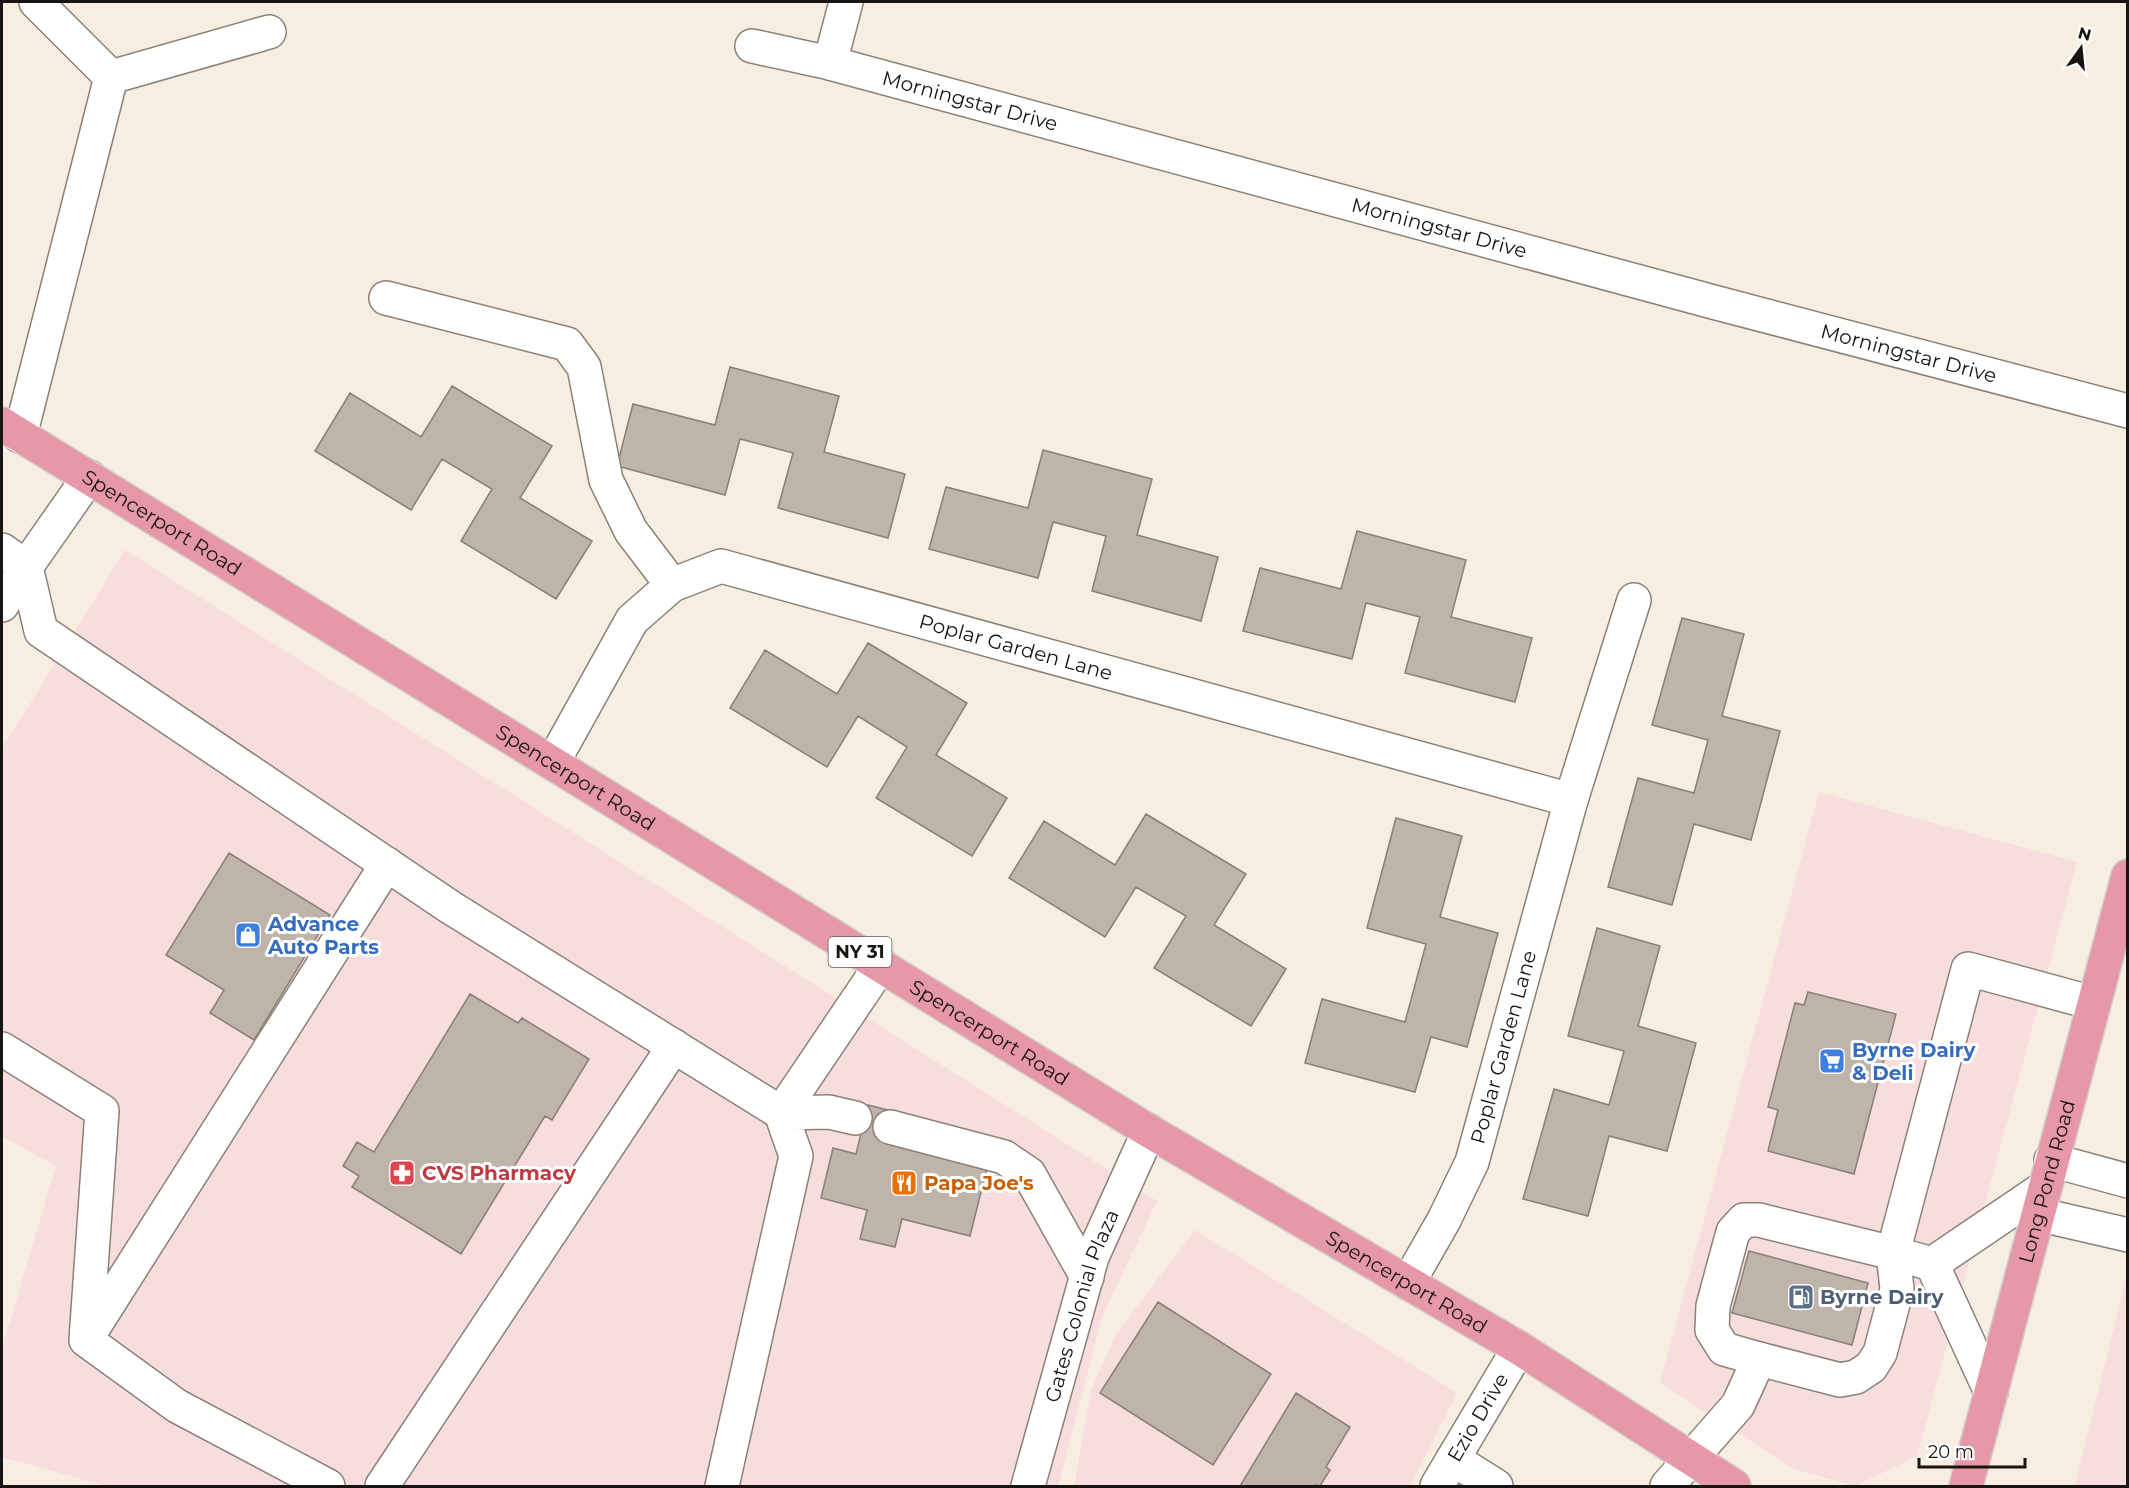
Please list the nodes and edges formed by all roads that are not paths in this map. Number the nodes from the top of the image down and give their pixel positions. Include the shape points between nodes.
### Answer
1 (36, 2) edge
2 (846, 2) edge
3 (269, 32) dead end
4 (752, 46) dead end
5 (830, 63) junction
6 (111, 77) junction
7 (386, 298) dead end
8 (2127, 411) edge
9 (11, 430) edge
10 (89, 477) junction
11 (14, 558) edge
12 (672, 585) junction
13 (1634, 600) dead end
14 (2, 605) edge
15 (553, 762) junction
16 (1571, 800) junction
17 (387, 864) junction
18 (2127, 876) edge
19 (881, 965) junction
20 (2093, 1004) junction
21 (674, 1046) junction
22 (2, 1049) edge
23 (781, 1113) junction
24 (855, 1118) dead end
25 (890, 1127) dead end
26 (1149, 1131) junction
27 (2127, 1181) edge
28 (2044, 1187) junction
29 (2127, 1235) edge
30 (1893, 1253) junction
31 (1932, 1264) junction
32 (1087, 1277) junction
33 (1408, 1282) junction
34 (86, 1340) junction
35 (1519, 1348) junction
36 (1760, 1359) junction
37 (1991, 1392) junction
38 (1691, 1459) junction
39 (1445, 1473) edge
40 (328, 1486) edge
41 (382, 1486) edge
42 (723, 1486) edge
43 (1028, 1486) edge
44 (1496, 1486) edge
45 (1667, 1486) edge
46 (1734, 1486) edge
47 (1966, 1486) edge

1 - 6 street
2 - 5 street
3 - 6 street
4 - 5 street, Morningstar Drive
5 - 8 street, Morningstar Drive
6 - 9 street
7 - 12 street via 567,345 584,367 606,480 631,531
9 - 10 main road, Spencerport Road / NY 31
10 - 11 street
10 - 15 main road, Spencerport Road / NY 31
11 - 14 street
11 - 17 street via 41,632
12 - 15 street, Poplar Garden Lane via 632,620
12 - 16 street, Poplar Garden Lane via 721,566
13 - 16 street, Poplar Garden Lane
15 - 19 main road, Spencerport Road / NY 31
16 - 33 street, Poplar Garden Lane via 1472,1162
17 - 21 street
17 - 34 street
18 - 20 main road, Long Pond Road
19 - 23 street
19 - 26 main road, Spencerport Road / NY 31
20 - 28 main road, Long Pond Road
20 - 30 street via 1968,969
21 - 23 street
21 - 41 street
22 - 34 street via 102,1111
23 - 24 street via 829,1112
23 - 42 street via 796,1156
25 - 32 street via 1004,1156 1029,1174
26 - 32 street, Gates Colonial Plaza via 1092,1257
26 - 33 main road, Spencerport Road / NY 31
27 - 28 street
28 - 29 street
28 - 31 street
28 - 37 main road, Long Pond Road
30 - 31 street
30 - 36 street via 1898,1289 1880,1353 1870,1367 1856,1377 1840,1380
30 - 36 street via 1759,1220 1744,1220 1733,1232 1713,1306 1712,1330 1724,1349
31 - 37 street
32 - 43 street, Gates Colonial Plaza
33 - 35 main road, Spencerport Road / NY 31
34 - 40 street via 177,1406
35 - 38 main road, Spencerport Road / NY 31
35 - 39 street, Ezio Drive
36 - 38 street via 1738,1405
37 - 47 main road, Long Pond Road
38 - 45 street
38 - 46 main road, Spencerport Road / NY 31
39 - 44 street

